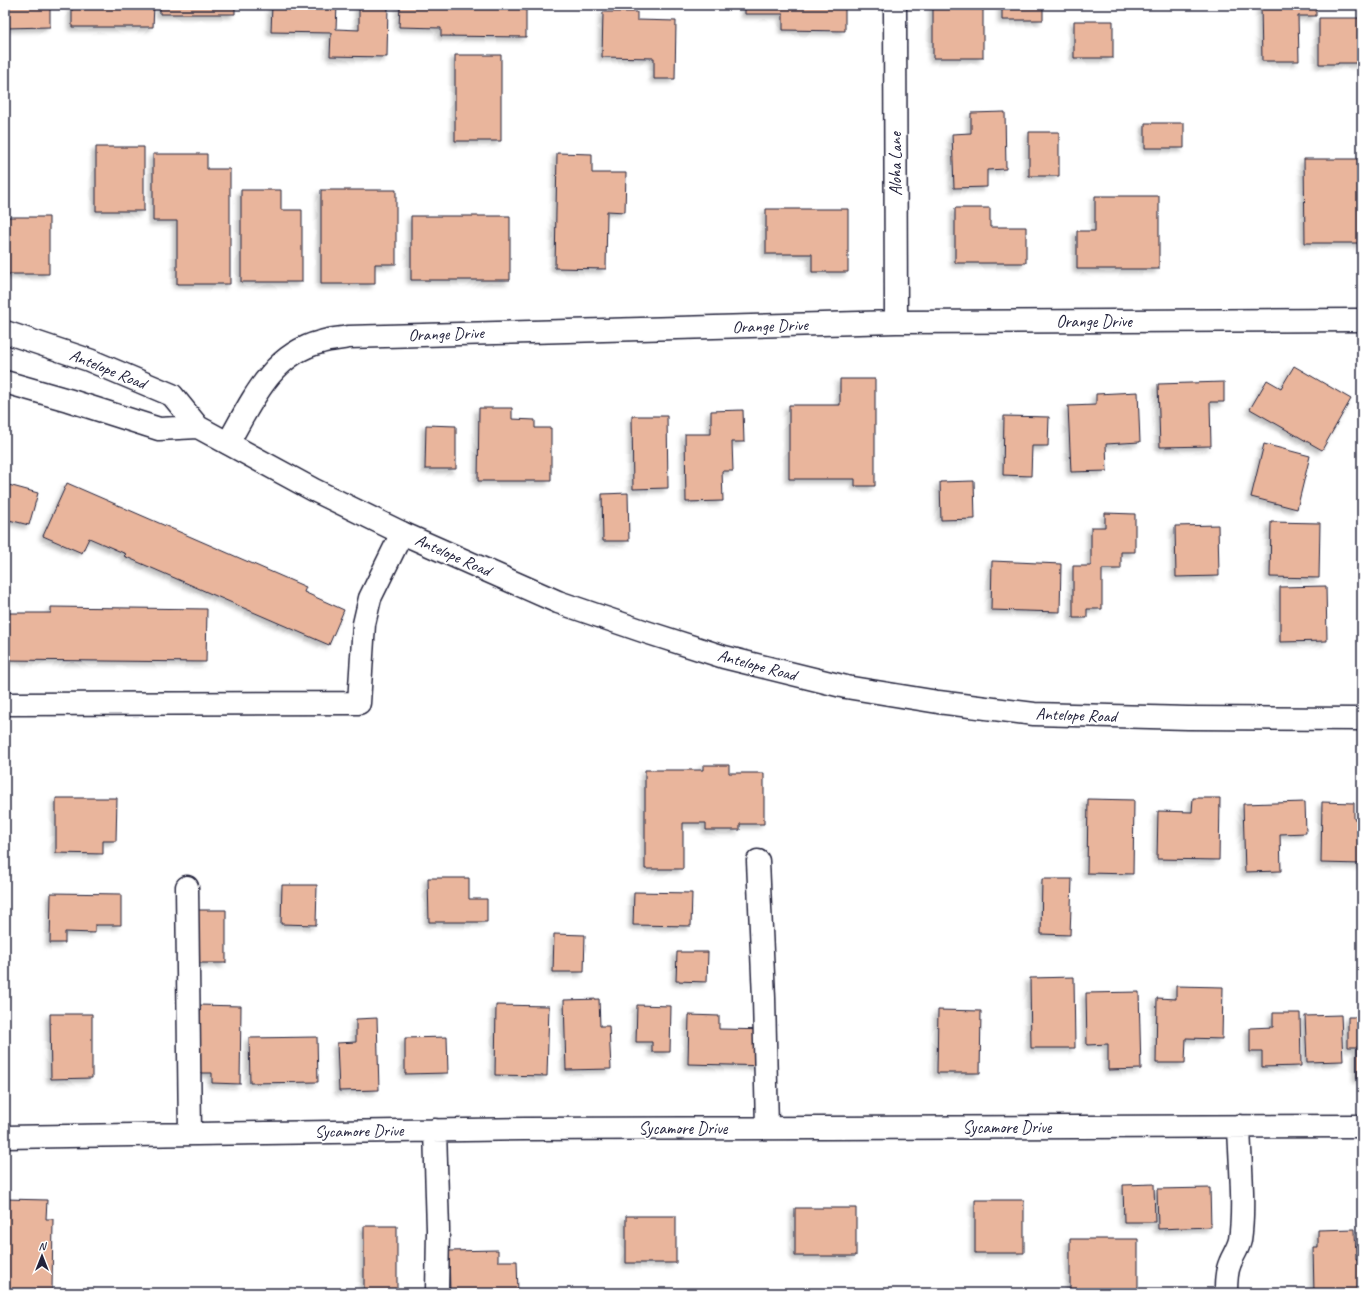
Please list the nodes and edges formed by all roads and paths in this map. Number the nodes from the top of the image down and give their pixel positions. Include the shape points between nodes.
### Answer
1 (895, 5) edge
2 (1362, 320) edge
3 (896, 322) junction
4 (5, 332) edge
5 (5, 382) edge
6 (198, 427) junction
7 (228, 443) junction
8 (402, 533) junction
9 (5, 704) edge
10 (1362, 718) edge
11 (758, 861) dead end
12 (188, 887) dead end
13 (1239, 1126) junction
14 (1362, 1126) edge
15 (767, 1128) junction
16 (435, 1130) junction
17 (190, 1134) junction
18 (5, 1137) edge
19 (437, 1293) edge
20 (1226, 1293) edge

1 - 3 street, Aloha Lane
2 - 3 street, Orange Drive
3 - 7 street, Orange Drive via 348,337 320,342 302,348 272,371
4 - 6 street, Antelope Road via 89,360 172,395
5 - 6 street via 159,429
6 - 7 street, Antelope Road
7 - 8 street, Antelope Road via 314,490
8 - 9 street via 370,598 364,624 359,703
8 - 10 street, Antelope Road via 558,602 638,630 724,657 846,688 1034,714 1188,718
11 - 15 street
12 - 17 street
13 - 14 street, Sycamore Drive
13 - 15 street, Sycamore Drive
13 - 20 street via 1242,1216 1236,1252 1229,1263
15 - 16 street, Sycamore Drive
16 - 17 street, Sycamore Drive
16 - 19 street
17 - 18 street, Sycamore Drive

